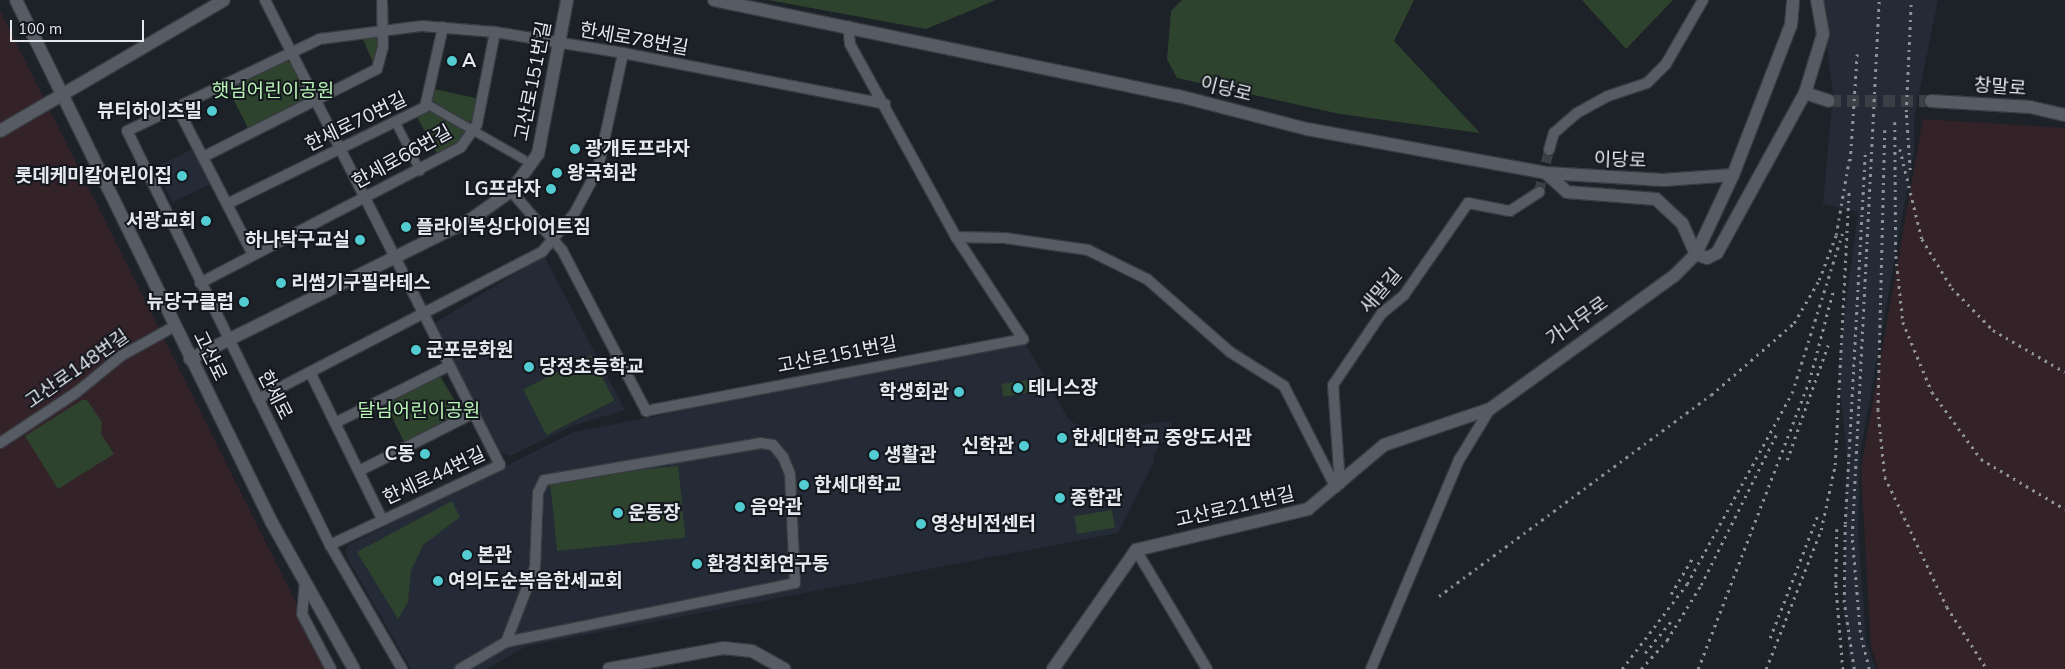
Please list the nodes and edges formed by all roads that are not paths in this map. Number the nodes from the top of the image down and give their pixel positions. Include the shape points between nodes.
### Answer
1 (16, 0) edge
2 (224, 0) edge
3 (265, 0) edge
4 (382, 0) edge
5 (567, 0) edge
6 (714, 0) edge
7 (1703, 0) edge
8 (1793, 0) edge
9 (1817, 0) edge
10 (848, 26) junction
11 (443, 27) junction
12 (384, 28) junction
13 (496, 32) junction
14 (561, 44) junction
15 (291, 51) junction
16 (623, 53) junction
17 (62, 92) junction
18 (1805, 93) junction
19 (315, 100) junction
20 (1829, 101) tunnel mouth
21 (1931, 101) tunnel mouth
22 (427, 104) junction
23 (885, 104) junction
24 (177, 107) junction
25 (2065, 115) edge
26 (396, 123) junction
27 (474, 130) junction
28 (0, 131) edge
29 (127, 131) joint
30 (339, 149) junction
31 (1549, 150) tunnel mouth
32 (203, 157) junction
33 (523, 159) dead end
34 (420, 171) junction
35 (1546, 173) junction
36 (1732, 175) junction
37 (511, 190) junction
38 (1539, 192) tunnel mouth
39 (364, 199) junction
40 (227, 204) junction
41 (956, 238) junction
42 (555, 240) junction
43 (1696, 254) junction
44 (253, 255) junction
45 (394, 258) junction
46 (200, 283) junction
47 (423, 315) junction
48 (175, 326) junction
49 (228, 340) junction
50 (190, 359) junction
51 (449, 366) junction
52 (310, 372) junction
53 (258, 399) junction
54 (1490, 409) junction
55 (474, 413) junction
56 (335, 423) junction
57 (0, 443) edge
58 (359, 471) junction
59 (1338, 486) junction
60 (382, 519) junction
61 (330, 545) junction
62 (1136, 550) junction
63 (305, 581) junction
64 (506, 642) junction
65 (666, 663) edge
66 (778, 667) edge
67 (331, 669) edge
68 (354, 669) edge
69 (402, 669) edge
70 (460, 669) edge
71 (609, 669) edge
72 (1053, 669) edge
73 (1207, 669) edge
74 (1371, 669) edge

1 - 17 street, 고산로
2 - 17 street
3 - 15 street, 한세로44번길
4 - 12 street
5 - 14 street, 고산로151번길
6 - 10 street, 이당로
7 - 31 street via 1666,64 1647,83 1608,96 1577,113 1554,134
8 - 36 street, 가나무로 via 1791,25
9 - 18 street via 1823,34
10 - 23 street, 고산로151번길 via 850,44
10 - 35 street, 이당로 via 1179,96 1307,129
11 - 12 street, 한세로78번길
11 - 13 street, 한세로78번길
11 - 22 street, 한세로70번길
12 - 15 street, 한세로78번길 via 330,36
12 - 19 street via 383,57 377,70
13 - 14 street, 한세로78번길
13 - 27 street, 한세로66번길
14 - 16 street, 한세로78번길
14 - 37 street, 고산로151번길 via 538,154
15 - 19 street, 한세로44번길
15 - 24 street, 한세로78번길
16 - 23 street, 한세로78번길
16 - 42 street via 598,169 574,214
17 - 28 street
17 - 48 street, 고산로
18 - 20 street
18 - 43 street via 1717,253 1707,258
19 - 30 street, 한세로44번길
19 - 32 street
21 - 25 street, 창말로 via 2030,107
22 - 26 street, 한세로70번길
22 - 27 street
23 - 41 street, 고산로151번길
24 - 29 street, 한세로78번길
24 - 32 street
26 - 30 street, 한세로70번길
26 - 34 street
27 - 33 street
27 - 34 street, 한세로66번길 via 462,148
29 - 46 street, 한세로
30 - 39 street, 한세로44번길
30 - 40 street, 한세로70번길
32 - 40 street
34 - 39 street, 한세로66번길
35 - 36 street, 이당로 via 1643,180
35 - 43 street via 1567,192 1656,199 1682,224
36 - 43 street, 가나무로
37 - 42 street, 고산로151번길
37 - 45 street, 고산로151번길 via 470,220
38 - 59 street, 새말길 via 1510,211 1468,203 1404,295 1382,313 1333,385
39 - 44 street, 한세로66번길
39 - 45 street, 한세로44번길
40 - 44 street
41 - 42 street, 고산로151번길 via 1023,339 646,411
41 - 59 street via 1006,238 1088,250 1147,279 1230,352 1284,386
42 - 47 street via 527,262
43 - 54 street, 가나무로 via 1675,275
44 - 46 street, 한세로66번길
45 - 47 street, 한세로44번길
45 - 49 street, 고산로151번길
46 - 49 street, 한세로
47 - 51 street, 한세로44번길
47 - 52 street
48 - 50 street, 고산로
48 - 57 street, 고산로148번길 via 121,356 77,392
49 - 50 street, 고산로151번길
49 - 53 street, 한세로
50 - 63 street, 고산로
51 - 55 street, 한세로44번길
51 - 56 street
52 - 53 street
52 - 56 street
53 - 61 street, 한세로
54 - 59 street, 고산로211번길 via 1384,445
54 - 74 street, 가나무로 via 1459,460
55 - 58 street, 한세로44번길
55 - 60 street, 한세로44번길 via 500,465
56 - 58 street
58 - 60 street
59 - 62 street, 고산로211번길 via 1308,510 1287,517
60 - 61 street, 한세로44번길
61 - 69 street, 한세로
62 - 72 street
62 - 73 street
63 - 67 street via 302,614
63 - 68 street, 고산로
64 - 64 street via 795,582 790,474 783,457 773,444 761,443 544,480 538,493 536,562
64 - 70 street
65 - 66 street via 723,648 752,651
65 - 71 street

